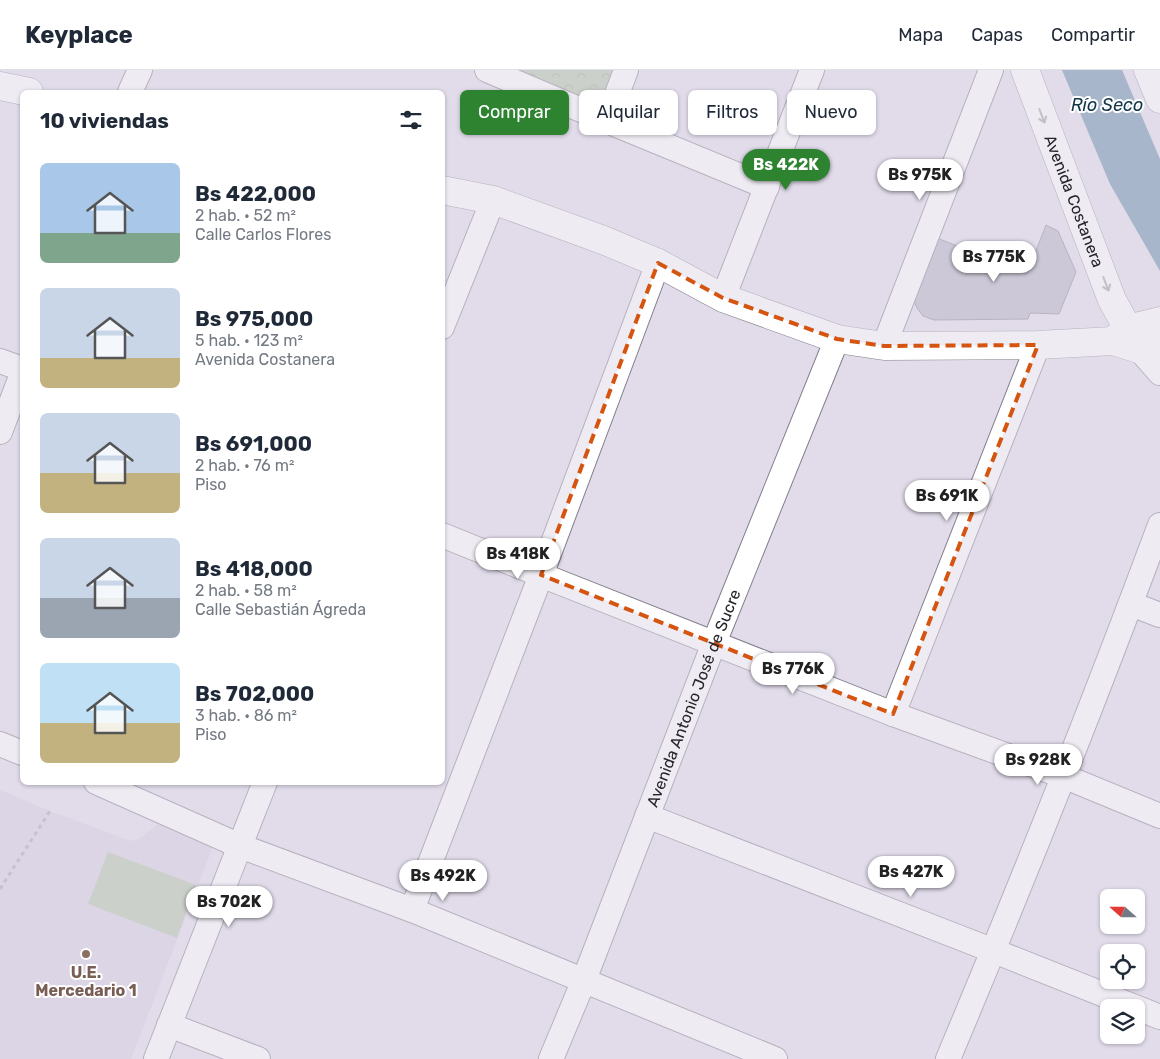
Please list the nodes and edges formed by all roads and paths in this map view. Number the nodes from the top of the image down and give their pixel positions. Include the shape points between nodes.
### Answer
1 (140, 70) edge
2 (487, 70) edge
3 (626, 70) edge
4 (812, 70) edge
5 (991, 70) edge
6 (1025, 70) edge
7 (1148, 70) edge
8 (0, 86) edge
9 (20, 90) edge
10 (131, 90) edge
11 (619, 90) edge
12 (1160, 98) edge
13 (579, 110) edge
14 (640, 135) edge
15 (767, 186) junction
16 (445, 191) edge
17 (493, 200) junction
18 (658, 263) junction
19 (723, 298) junction
20 (445, 320) edge
21 (1160, 321) edge
22 (837, 339) junction
23 (1135, 341) edge
24 (1038, 345) junction
25 (884, 346) junction
26 (0, 361) edge
27 (20, 368) edge
28 (1160, 374) edge
29 (20, 379) edge
30 (0, 432) edge
31 (1160, 526) edge
32 (445, 536) edge
33 (541, 575) junction
34 (1131, 604) junction
35 (1160, 615) edge
36 (714, 643) junction
37 (893, 714) junction
38 (0, 744) edge
39 (20, 752) edge
40 (1063, 776) junction
41 (103, 785) edge
42 (264, 785) edge
43 (50, 811) dead end
44 (647, 816) junction
45 (1160, 816) edge
46 (240, 846) junction
47 (0, 889) edge
48 (412, 910) junction
49 (994, 951) junction
50 (584, 980) junction
51 (1160, 1017) edge
52 (169, 1026) junction
53 (766, 1058) edge
54 (156, 1059) edge
55 (258, 1059) edge
56 (551, 1059) edge
57 (948, 1059) edge

1 - 10 street
2 - 13 street
3 - 11 street
4 - 15 street
5 - 25 street
6 -> 23 main road, Avenida Costanera via 1112,300
7 - 12 main road
8 - 9 main road
14 - 15 street
15 - 19 street
16 - 17 main road
17 - 18 main road
17 - 20 street
18 - 19 main road
18 - 33 street
19 - 22 main road
21 - 23 main road
22 - 25 main road
22 - 36 street, Avenida Antonio José de Sucre
23 - 24 main road
23 - 28 street
24 - 25 main road
24 - 37 street
26 - 27 street
29 - 30 street
31 - 34 street
32 - 33 street
33 - 36 street
33 - 48 street
34 - 35 street
34 - 40 street
36 - 37 street
36 - 44 street, Avenida Antonio José de Sucre
37 - 40 street
38 - 39 street
40 - 45 street
40 - 49 street
41 - 46 street
42 - 46 street
43 - 47 path
44 - 49 street
44 - 50 street, Avenida Antonio José de Sucre
46 - 48 street
46 - 52 street
48 - 50 street
49 - 51 street
49 - 57 street
50 - 53 street
50 - 56 street, Avenida Antonio José de Sucre
52 - 54 street
52 - 55 street

